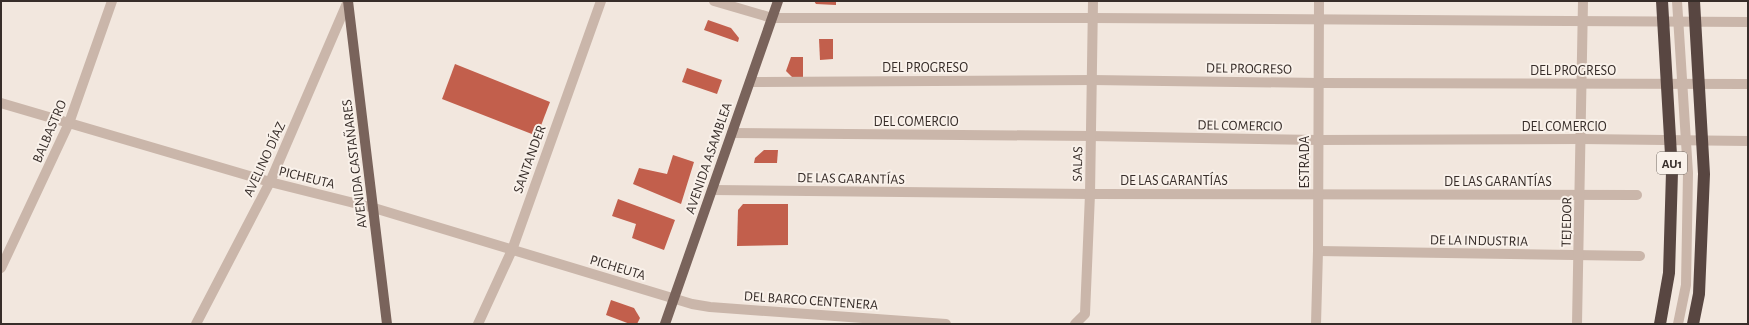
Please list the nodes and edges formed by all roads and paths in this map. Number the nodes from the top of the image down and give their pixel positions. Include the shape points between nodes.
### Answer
1 (112, 1) edge
2 (348, 1) edge
3 (601, 1) edge
4 (714, 1) edge
5 (778, 1) edge
6 (1093, 1) edge
7 (1319, 1) edge
8 (1583, 1) edge
9 (1662, 1) edge
10 (1677, 1) edge
11 (1694, 1) edge
12 (772, 18) junction
13 (1093, 18) junction
14 (1319, 20) junction
15 (1582, 21) junction
16 (1748, 22) edge
17 (1092, 80) junction
18 (750, 82) junction
19 (1319, 83) junction
20 (1748, 84) edge
21 (1581, 85) junction
22 (1, 103) edge
23 (70, 123) junction
24 (732, 133) junction
25 (1091, 136) junction
26 (1581, 139) junction
27 (1318, 140) junction
28 (1748, 141) edge
29 (270, 182) junction
30 (712, 190) junction
31 (1090, 194) junction
32 (1318, 195) junction
33 (1580, 195) junction
34 (1637, 195) dead end
35 (374, 208) junction
36 (512, 250) junction
37 (1318, 251) junction
38 (1579, 256) junction
39 (1640, 256) dead end
40 (1, 268) edge
41 (674, 299) junction
42 (196, 324) edge
43 (387, 324) edge
44 (478, 324) edge
45 (665, 324) edge
46 (946, 324) edge
47 (1075, 324) edge
48 (1316, 324) edge
49 (1577, 324) edge
50 (1660, 324) edge
51 (1678, 324) edge
52 (1693, 324) edge

1 - 23 street, BALBASTRO
2 - 29 street, AVELINO DÍAZ
2 - 35 main road, AVENIDA CASTAÑARES
3 - 36 street, SANTANDER
4 - 12 street
5 - 12 main road, AVENIDA ASAMBLEA
6 - 13 street, SALAS
7 - 14 street, ESTRADA
8 - 15 street, TEJEDOR
9 - 50 highway, AU1 via 1672,172 1669,272
10 - 51 street via 1688,173 1686,285
11 - 52 highway, AU1 via 1704,174 1698,294
12 - 13 street
12 - 18 main road, AVENIDA ASAMBLEA
13 - 14 street
13 - 17 street, SALAS
14 - 15 street
14 - 19 street, ESTRADA
15 - 16 street
15 - 21 street, TEJEDOR
17 - 18 street, DEL PROGRESO
17 - 19 street, DEL PROGRESO
17 - 25 street, SALAS
18 - 24 main road, AVENIDA ASAMBLEA
19 - 21 street, DEL PROGRESO
19 - 27 street, ESTRADA
20 - 21 street, DEL PROGRESO
21 - 26 street, TEJEDOR
22 - 23 street, PICHEUTA
23 - 29 street, PICHEUTA
23 - 40 street, BALBASTRO
24 - 25 street, DEL COMERCIO
24 - 30 main road, AVENIDA ASAMBLEA
25 - 27 street, DEL COMERCIO
25 - 31 street, SALAS
26 - 27 street, DEL COMERCIO
26 - 28 street, DEL COMERCIO
26 - 33 street, TEJEDOR
27 - 32 street, ESTRADA
29 - 35 street, PICHEUTA
29 - 42 street, AVELINO DÍAZ
30 - 31 street, DE LAS GARANTÍAS
30 - 41 main road, AVENIDA ASAMBLEA
31 - 32 street, DE LAS GARANTÍAS
31 - 47 street, SALAS via 1085,314
32 - 33 street, DE LAS GARANTÍAS
32 - 37 street, ESTRADA
33 - 34 street, DE LAS GARANTÍAS
33 - 38 street, TEJEDOR
35 - 36 street, PICHEUTA
35 - 43 main road, AVENIDA CASTAÑARES
36 - 41 street, PICHEUTA
36 - 44 street, SANTANDER
37 - 38 street, DE LA INDUSTRIA
37 - 48 street, ESTRADA
38 - 39 street, DE LA INDUSTRIA
38 - 49 street, TEJEDOR
41 - 45 main road, AVENIDA ASAMBLEA
41 - 46 street, DEL BARCO CENTENERA via 710,307

